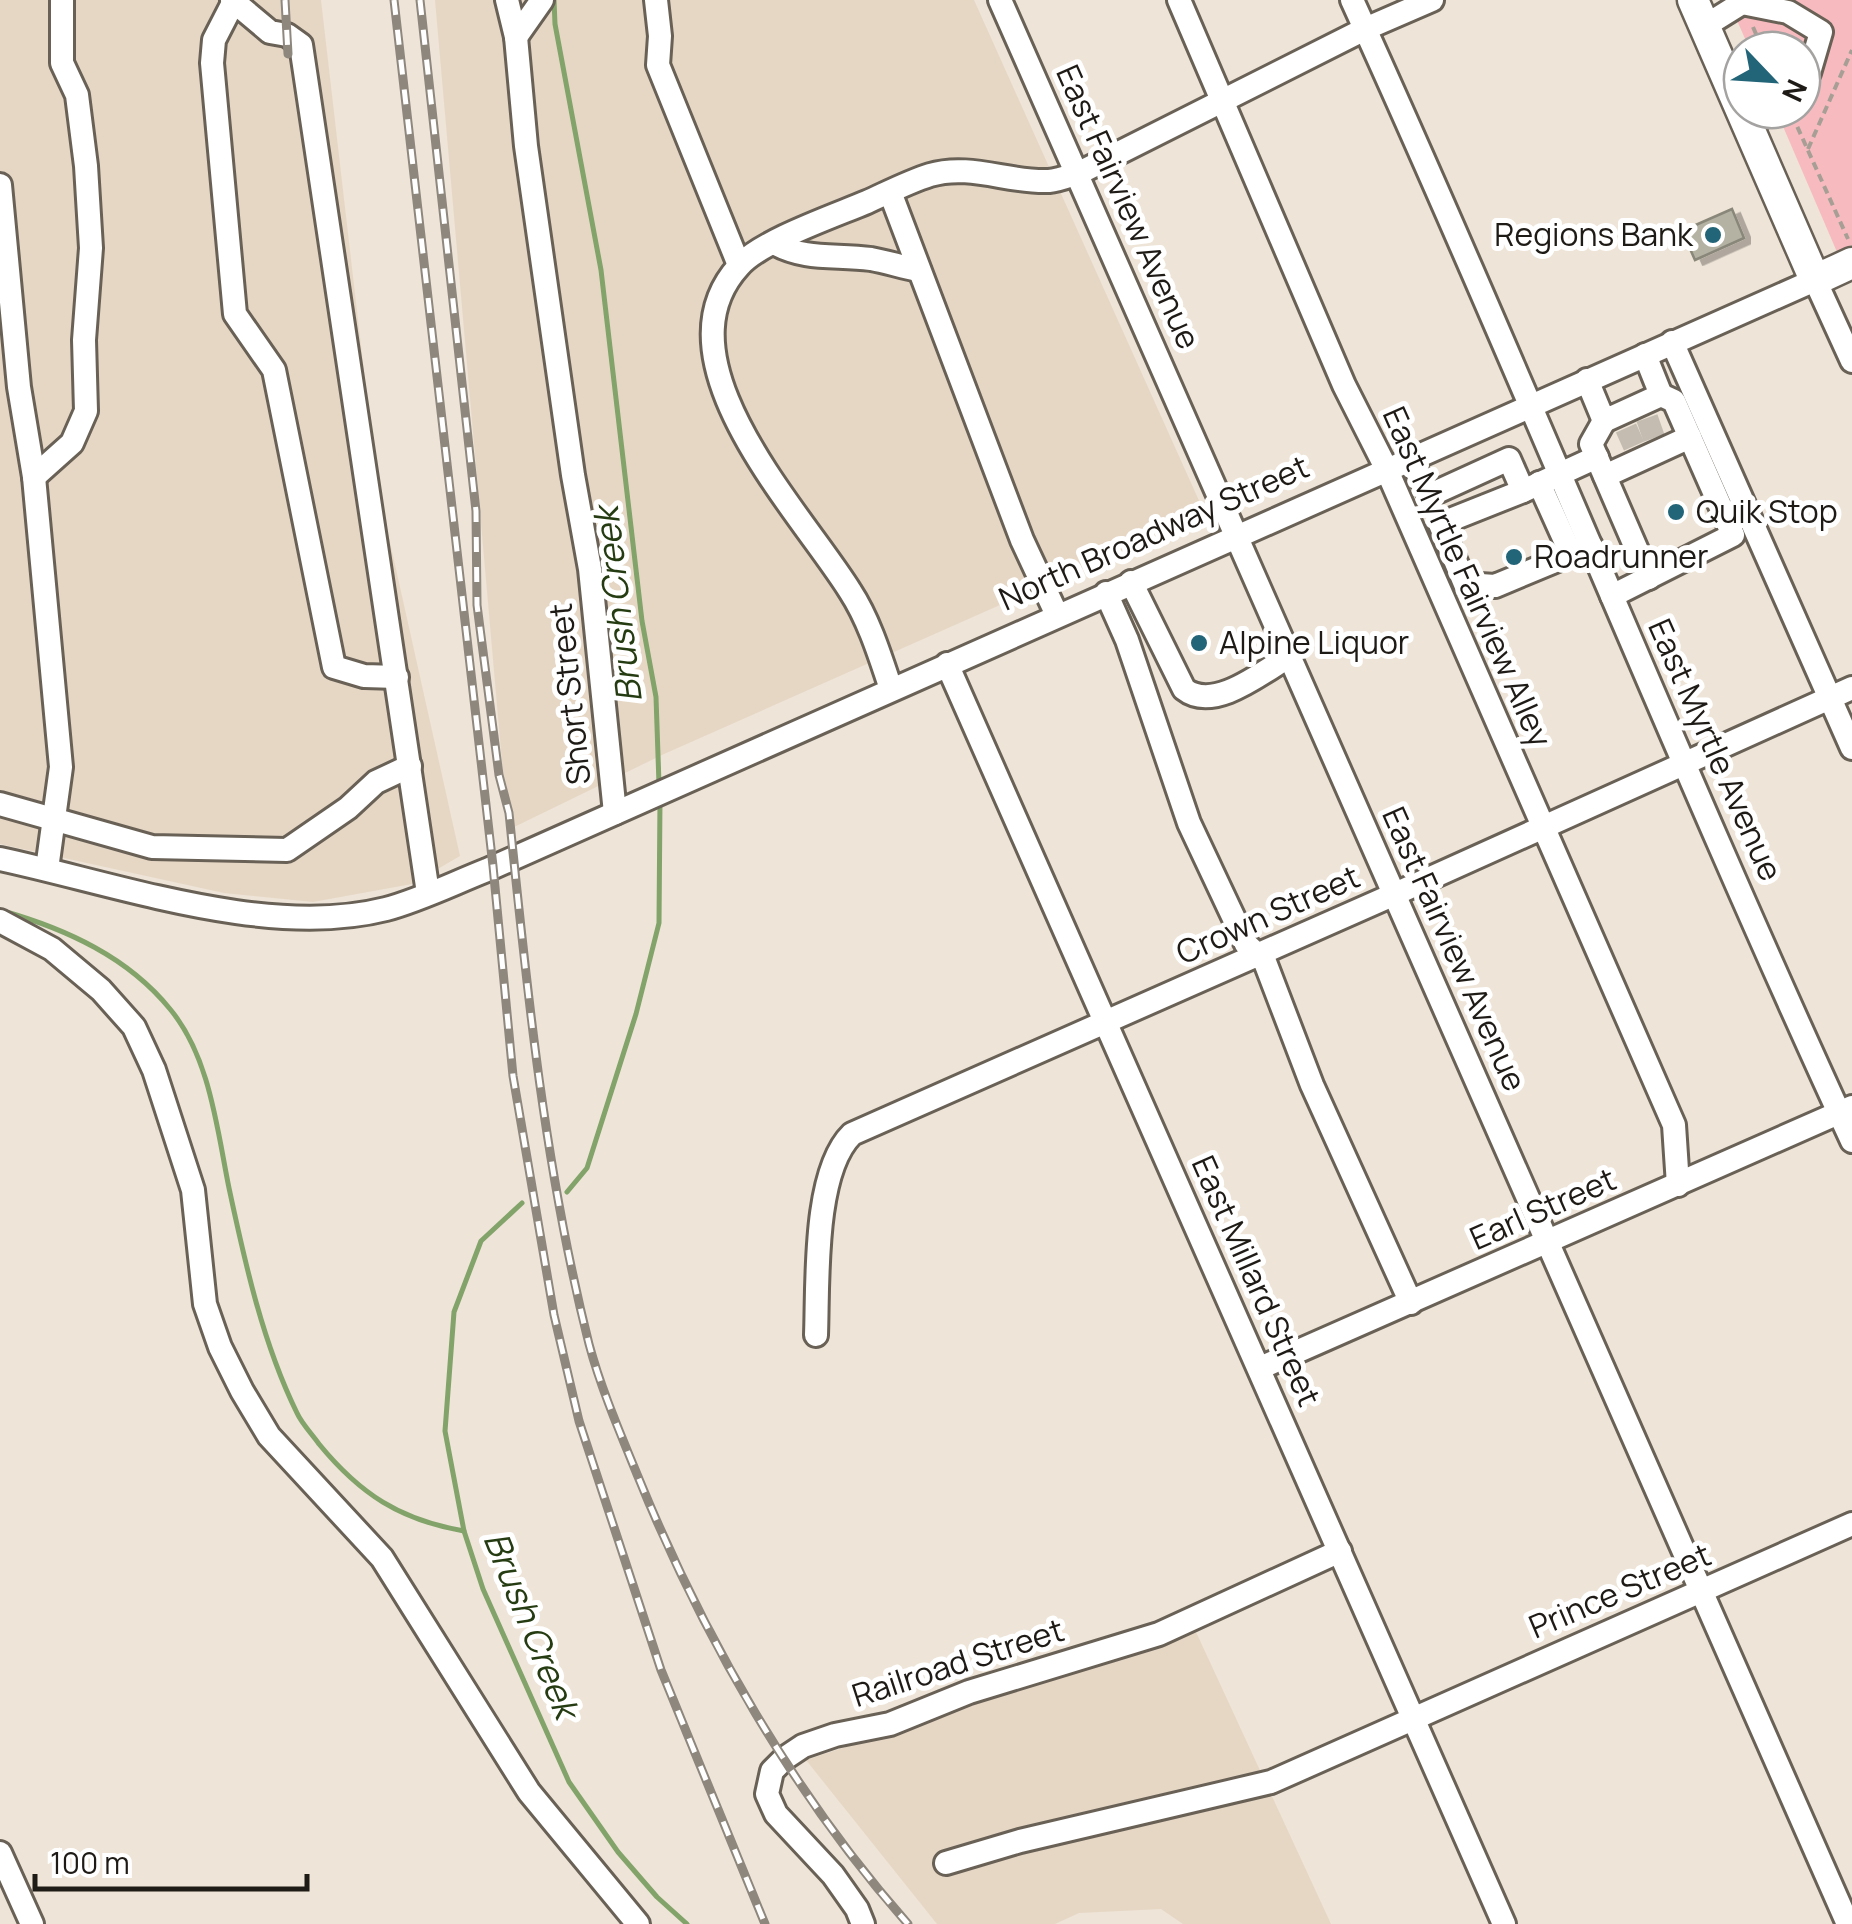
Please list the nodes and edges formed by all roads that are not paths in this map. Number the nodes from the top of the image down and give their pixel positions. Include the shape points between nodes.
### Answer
1 (62, 0) edge
2 (507, 0) edge
3 (656, 0) edge
4 (1000, 0) edge
5 (1179, 0) edge
6 (1352, 0) edge
7 (1432, 0) edge
8 (233, 1) edge
9 (540, 3) edge
10 (1699, 13) edge
11 (1365, 29) junction
12 (1819, 30) edge
13 (516, 37) junction
14 (1722, 66) edge
15 (1223, 100) junction
16 (1750, 130) edge
17 (1079, 173) junction
18 (0, 185) edge
19 (890, 192) junction
20 (774, 243) junction
21 (1852, 263) edge
22 (739, 265) junction
23 (919, 270) junction
24 (1816, 280) junction
25 (1672, 342) junction
26 (1645, 355) junction
27 (1852, 361) edge
28 (1587, 380) junction
29 (1530, 404) junction
30 (1496, 419) junction
31 (1639, 427) junction
32 (1690, 437) junction
33 (1450, 440) junction
34 (1410, 458) junction
35 (1509, 459) junction
36 (1601, 467) junction
37 (1386, 468) junction
38 (34, 476) junction
39 (1468, 478) junction
40 (1541, 483) junction
41 (1430, 496) junction
42 (1440, 524) junction
43 (1238, 534) junction
44 (1415, 534) junction
45 (1581, 550) junction
46 (1649, 578) junction
47 (1131, 582) junction
48 (1106, 593) junction
49 (1612, 596) junction
50 (1057, 615) junction
51 (1291, 655) junction
52 (947, 664) junction
53 (397, 677) junction
54 (1852, 688) edge
55 (891, 689) junction
56 (1830, 698) junction
57 (1852, 748) edge
58 (1683, 762) junction
59 (410, 766) junction
60 (0, 804) edge
61 (624, 808) junction
62 (55, 820) junction
63 (1542, 827) junction
64 (0, 859) edge
65 (47, 869) junction
66 (428, 894) junction
67 (1396, 894) junction
68 (0, 922) edge
69 (1258, 954) junction
70 (1104, 1021) junction
71 (1846, 1110) edge
72 (1852, 1141) edge
73 (1678, 1185) junction
74 (1547, 1243) junction
75 (1411, 1302) junction
76 (816, 1335) dead end
77 (1260, 1368) junction
78 (1852, 1524) edge
79 (1340, 1551) junction
80 (1701, 1592) junction
81 (1413, 1716) junction
82 (0, 1853) edge
83 (946, 1863) dead end
84 (32, 1924) edge
85 (638, 1924) edge
86 (864, 1924) edge
87 (1504, 1924) edge
88 (1848, 1924) edge

1 - 38 street via 62,63 77,95 91,248 86,411 72,442
2 - 13 street, Short Street
3 - 22 street via 658,65
4 - 17 street, East Fairview Avenue
5 - 15 street, East Myrtle Fairview Alley
6 - 11 street, East Myrtle Avenue
7 - 11 street
8 - 53 street via 270,32 301,45
8 - 53 street via 214,40 212,63 235,314 274,370 334,668
9 - 13 street
10 - 12 street via 1742,3 1788,12
10 - 14 main road
11 - 15 street
11 - 29 street, East Myrtle Avenue
13 - 61 street, Short Street via 526,146
15 - 17 street
15 - 37 street, East Myrtle Fairview Alley
16 - 24 main road
17 - 19 street via 1048,181 960,170
17 - 43 street, East Fairview Avenue
18 - 38 street
19 - 20 street
19 - 23 street
20 - 22 street
20 - 23 street via 812,257
21 - 24 main road, North Broadway Street
22 - 55 street via 710,333 718,376 769,478 852,594
23 - 50 street
24 - 25 street, North Broadway Street
24 - 27 street
25 - 26 street, North Broadway Street
25 - 56 street
26 - 28 street, North Broadway Street
26 - 31 street
28 - 29 street, North Broadway Street
28 - 31 street
29 - 30 street, North Broadway Street
29 - 40 street, East Myrtle Avenue
30 - 33 street, North Broadway Street
30 - 35 street
31 - 32 street
31 - 32 street via 1674,401
31 - 36 street
31 - 36 street via 1591,444
32 - 46 street via 1733,536
33 - 34 street, North Broadway Street
33 - 39 street
34 - 37 street, North Broadway Street
34 - 41 street
35 - 39 street
35 - 40 street
36 - 40 street
36 - 46 street
37 - 43 street, North Broadway Street
37 - 44 street, East Myrtle Fairview Alley
38 - 62 street via 61,766
39 - 41 street
40 - 42 street
40 - 45 street, East Myrtle Avenue
41 - 42 street
42 - 44 street
42 - 45 street via 1465,584 1495,586
43 - 47 street, North Broadway Street
43 - 51 street, East Fairview Avenue
44 - 63 street, East Myrtle Fairview Alley
45 - 49 street, East Myrtle Avenue
46 - 49 street
47 - 48 street, North Broadway Street
47 - 51 street via 1192,695 1218,694
48 - 50 street, North Broadway Street
48 - 69 street via 1189,823 1246,944
49 - 58 street, East Myrtle Avenue
50 - 52 street, North Broadway Street
51 - 67 street, East Fairview Avenue
52 - 55 street, North Broadway Street
52 - 70 street, East Millard Street
53 - 59 street
54 - 56 street, Crown Street
55 - 61 street, North Broadway Street
56 - 57 street
56 - 58 street, Crown Street
58 - 63 street, Crown Street
58 - 71 street, East Myrtle Avenue
59 - 62 street via 376,782 287,850 152,848
59 - 66 street
60 - 62 street
61 - 66 street, North Broadway Street
62 - 65 street
63 - 67 street, Crown Street
63 - 73 street, East Myrtle Fairview Alley via 1674,1126
64 - 65 street, North Broadway Street
65 - 66 street, North Broadway Street via 296,918 386,909
67 - 69 street, Crown Street
67 - 74 street, East Fairview Avenue
68 - 85 street via 52,949 134,1027 193,1190 205,1304 242,1392 268,1436 382,1558 529,1792
69 - 70 street, Crown Street
69 - 75 street
70 - 76 street, Crown Street via 847,1139 822,1211
70 - 77 street, East Millard Street
71 - 72 street, East Myrtle Avenue
71 - 73 street, Earl Street
73 - 74 street, Earl Street
74 - 75 street, Earl Street
74 - 80 street, East Fairview Avenue
75 - 77 street, Earl Street
77 - 79 street, East Millard Street
78 - 80 street, Prince Street
79 - 81 street, East Millard Street
79 - 86 street, Railroad Street via 1160,1634 969,1692 890,1724 819,1740 785,1758 772,1771 767,1794 776,1814 833,1876
80 - 81 street, Prince Street
80 - 88 street, East Fairview Avenue
81 - 83 street, Prince Street via 1271,1782
81 - 87 street, East Millard Street
82 - 84 street

